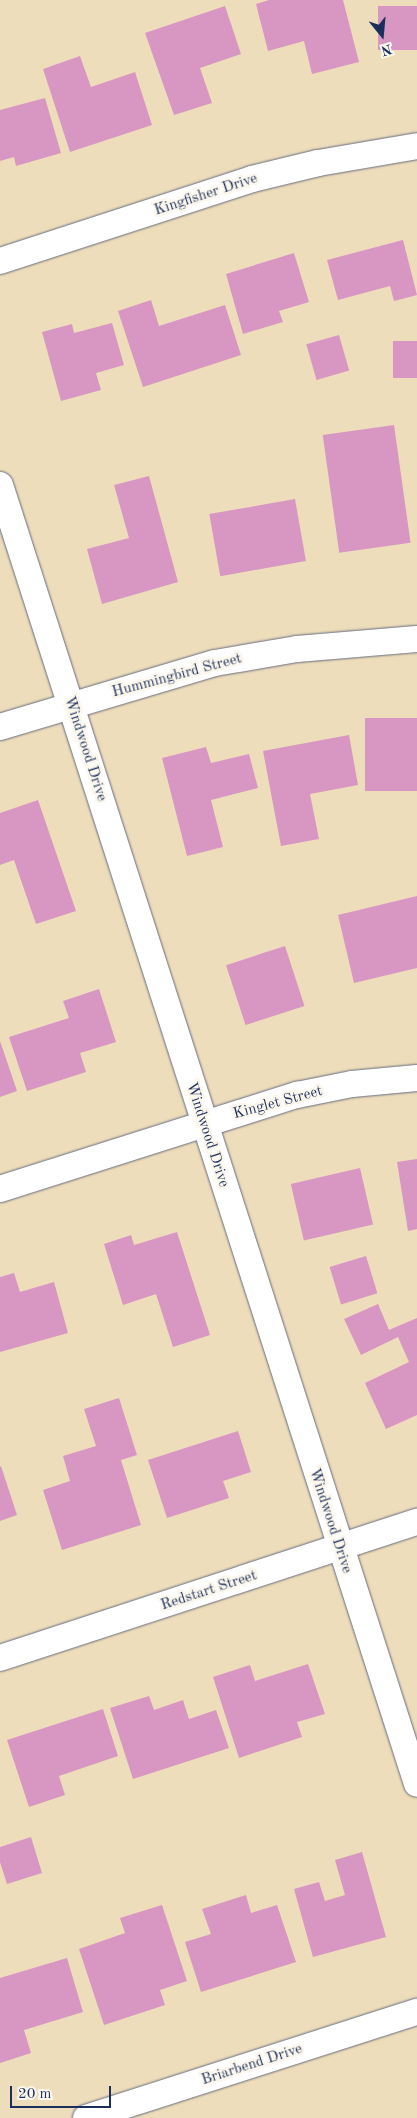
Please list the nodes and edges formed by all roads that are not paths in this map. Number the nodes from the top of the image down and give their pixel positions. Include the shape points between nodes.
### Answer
1 (417, 146) edge
2 (0, 261) edge
3 (0, 485) edge
4 (417, 639) edge
5 (71, 704) junction
6 (0, 727) edge
7 (417, 1078) edge
8 (204, 1124) junction
9 (0, 1189) edge
10 (417, 1522) edge
11 (339, 1550) junction
12 (0, 1658) edge
13 (417, 1784) edge
14 (417, 2012) edge
15 (86, 2118) edge

1 - 2 street, Kingfisher Drive via 335,159 252,179
3 - 5 street, Windwood Drive
4 - 5 street, Hummingbird Street via 296,649 215,663
5 - 6 street, Hummingbird Street
5 - 8 street, Windwood Drive
7 - 8 street, Kinglet Street via 352,1084 298,1095
8 - 9 street, Kinglet Street
8 - 11 street, Windwood Drive
10 - 11 street, Redstart Street
11 - 12 street, Redstart Street
11 - 13 street, Windwood Drive
14 - 15 street, Briarbend Drive

